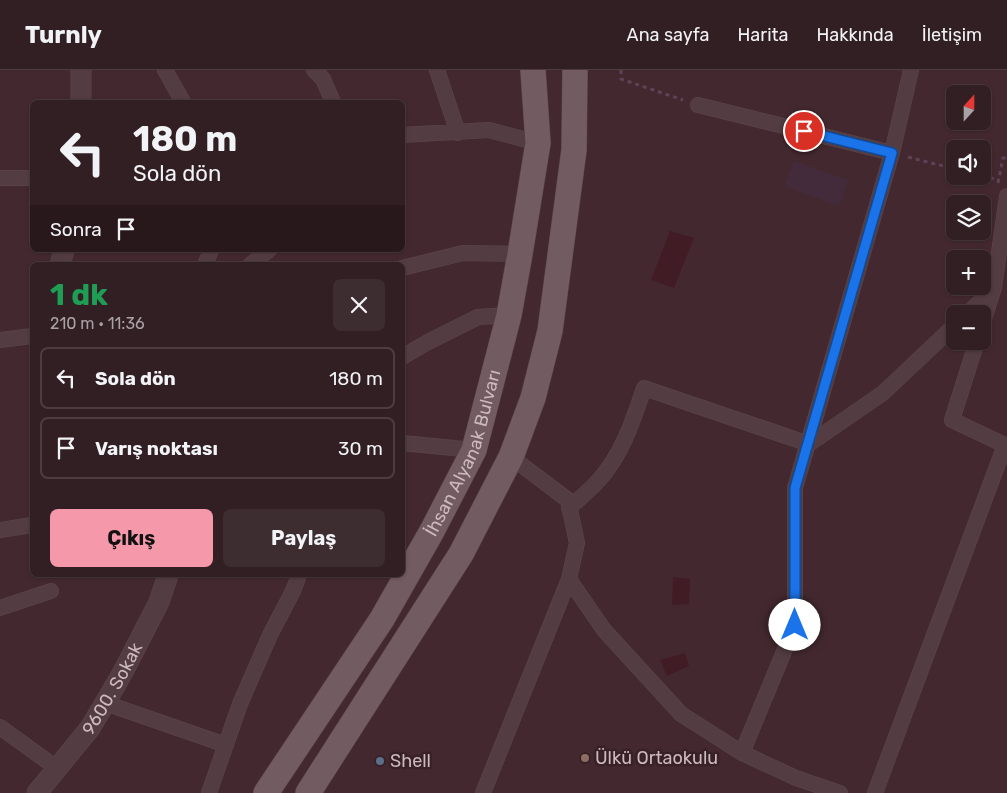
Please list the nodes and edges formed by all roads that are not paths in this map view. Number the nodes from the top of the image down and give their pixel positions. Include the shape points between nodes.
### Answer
1 (81, 70) edge
2 (165, 70) edge
3 (314, 70) edge
4 (437, 70) edge
5 (533, 70) edge
6 (575, 70) edge
7 (911, 70) edge
8 (81, 100) edge
9 (182, 100) edge
10 (332, 100) edge
11 (698, 105) road end
12 (458, 133) junction
13 (405, 135) edge
14 (538, 143) junction
15 (892, 153) junction
16 (0, 178) edge
17 (30, 178) edge
18 (1007, 196) edge
19 (520, 254) junction
20 (405, 267) edge
21 (994, 288) junction
22 (976, 305) edge
23 (988, 305) edge
24 (509, 315) junction
25 (946, 334) edge
26 (30, 336) edge
27 (0, 340) edge
28 (974, 350) edge
29 (405, 355) edge
30 (405, 443) edge
31 (809, 444) junction
32 (1006, 445) edge
33 (474, 450) junction
34 (511, 457) junction
35 (569, 508) junction
36 (30, 525) edge
37 (0, 530) edge
38 (167, 577) edge
39 (298, 577) edge
40 (569, 579) junction
41 (52, 591) dead end
42 (0, 608) edge
43 (104, 703) junction
44 (0, 727) edge
45 (226, 745) junction
46 (742, 753) junction
47 (58, 769) junction
48 (37, 793) edge
49 (209, 793) edge
50 (266, 793) edge
51 (308, 793) edge
52 (483, 793) edge
53 (840, 793) edge
54 (875, 793) edge

1 - 8 street
2 - 9 street
3 - 10 street via 323,79
4 - 12 street
5 - 14 main road, İhsan Alyanak Bulvarı
6 - 34 main road via 574,150 550,331 532,398
7 - 15 street
11 - 15 street
12 - 13 street
12 - 14 street via 489,130
14 - 19 main road, İhsan Alyanak Bulvarı
15 - 31 street
16 - 17 street
18 - 21 street
19 - 20 street via 463,253
19 - 24 main road, İhsan Alyanak Bulvarı
21 - 22 street
21 - 23 street
24 - 29 street via 478,317
24 - 33 main road, İhsan Alyanak Bulvarı
25 - 31 street via 883,393
26 - 27 street
28 - 32 street via 952,420
30 - 33 street
31 - 35 street via 644,388 631,427 613,462
31 - 46 street via 795,488 795,625
32 - 54 street
33 - 50 main road, İhsan Alyanak Bulvarı via 382,619
34 - 35 street via 568,500
34 - 51 main road via 461,554
35 - 40 street via 577,543
36 - 37 street
38 - 43 street, 9600. Sokak via 159,602
39 - 45 street via 240,704
40 - 46 street via 604,630 681,714
40 - 52 street
41 - 42 street
43 - 45 street
43 - 47 street, 9600. Sokak via 90,728
44 - 47 street
45 - 49 street
46 - 53 street via 796,778
47 - 48 street, 9600. Sokak

